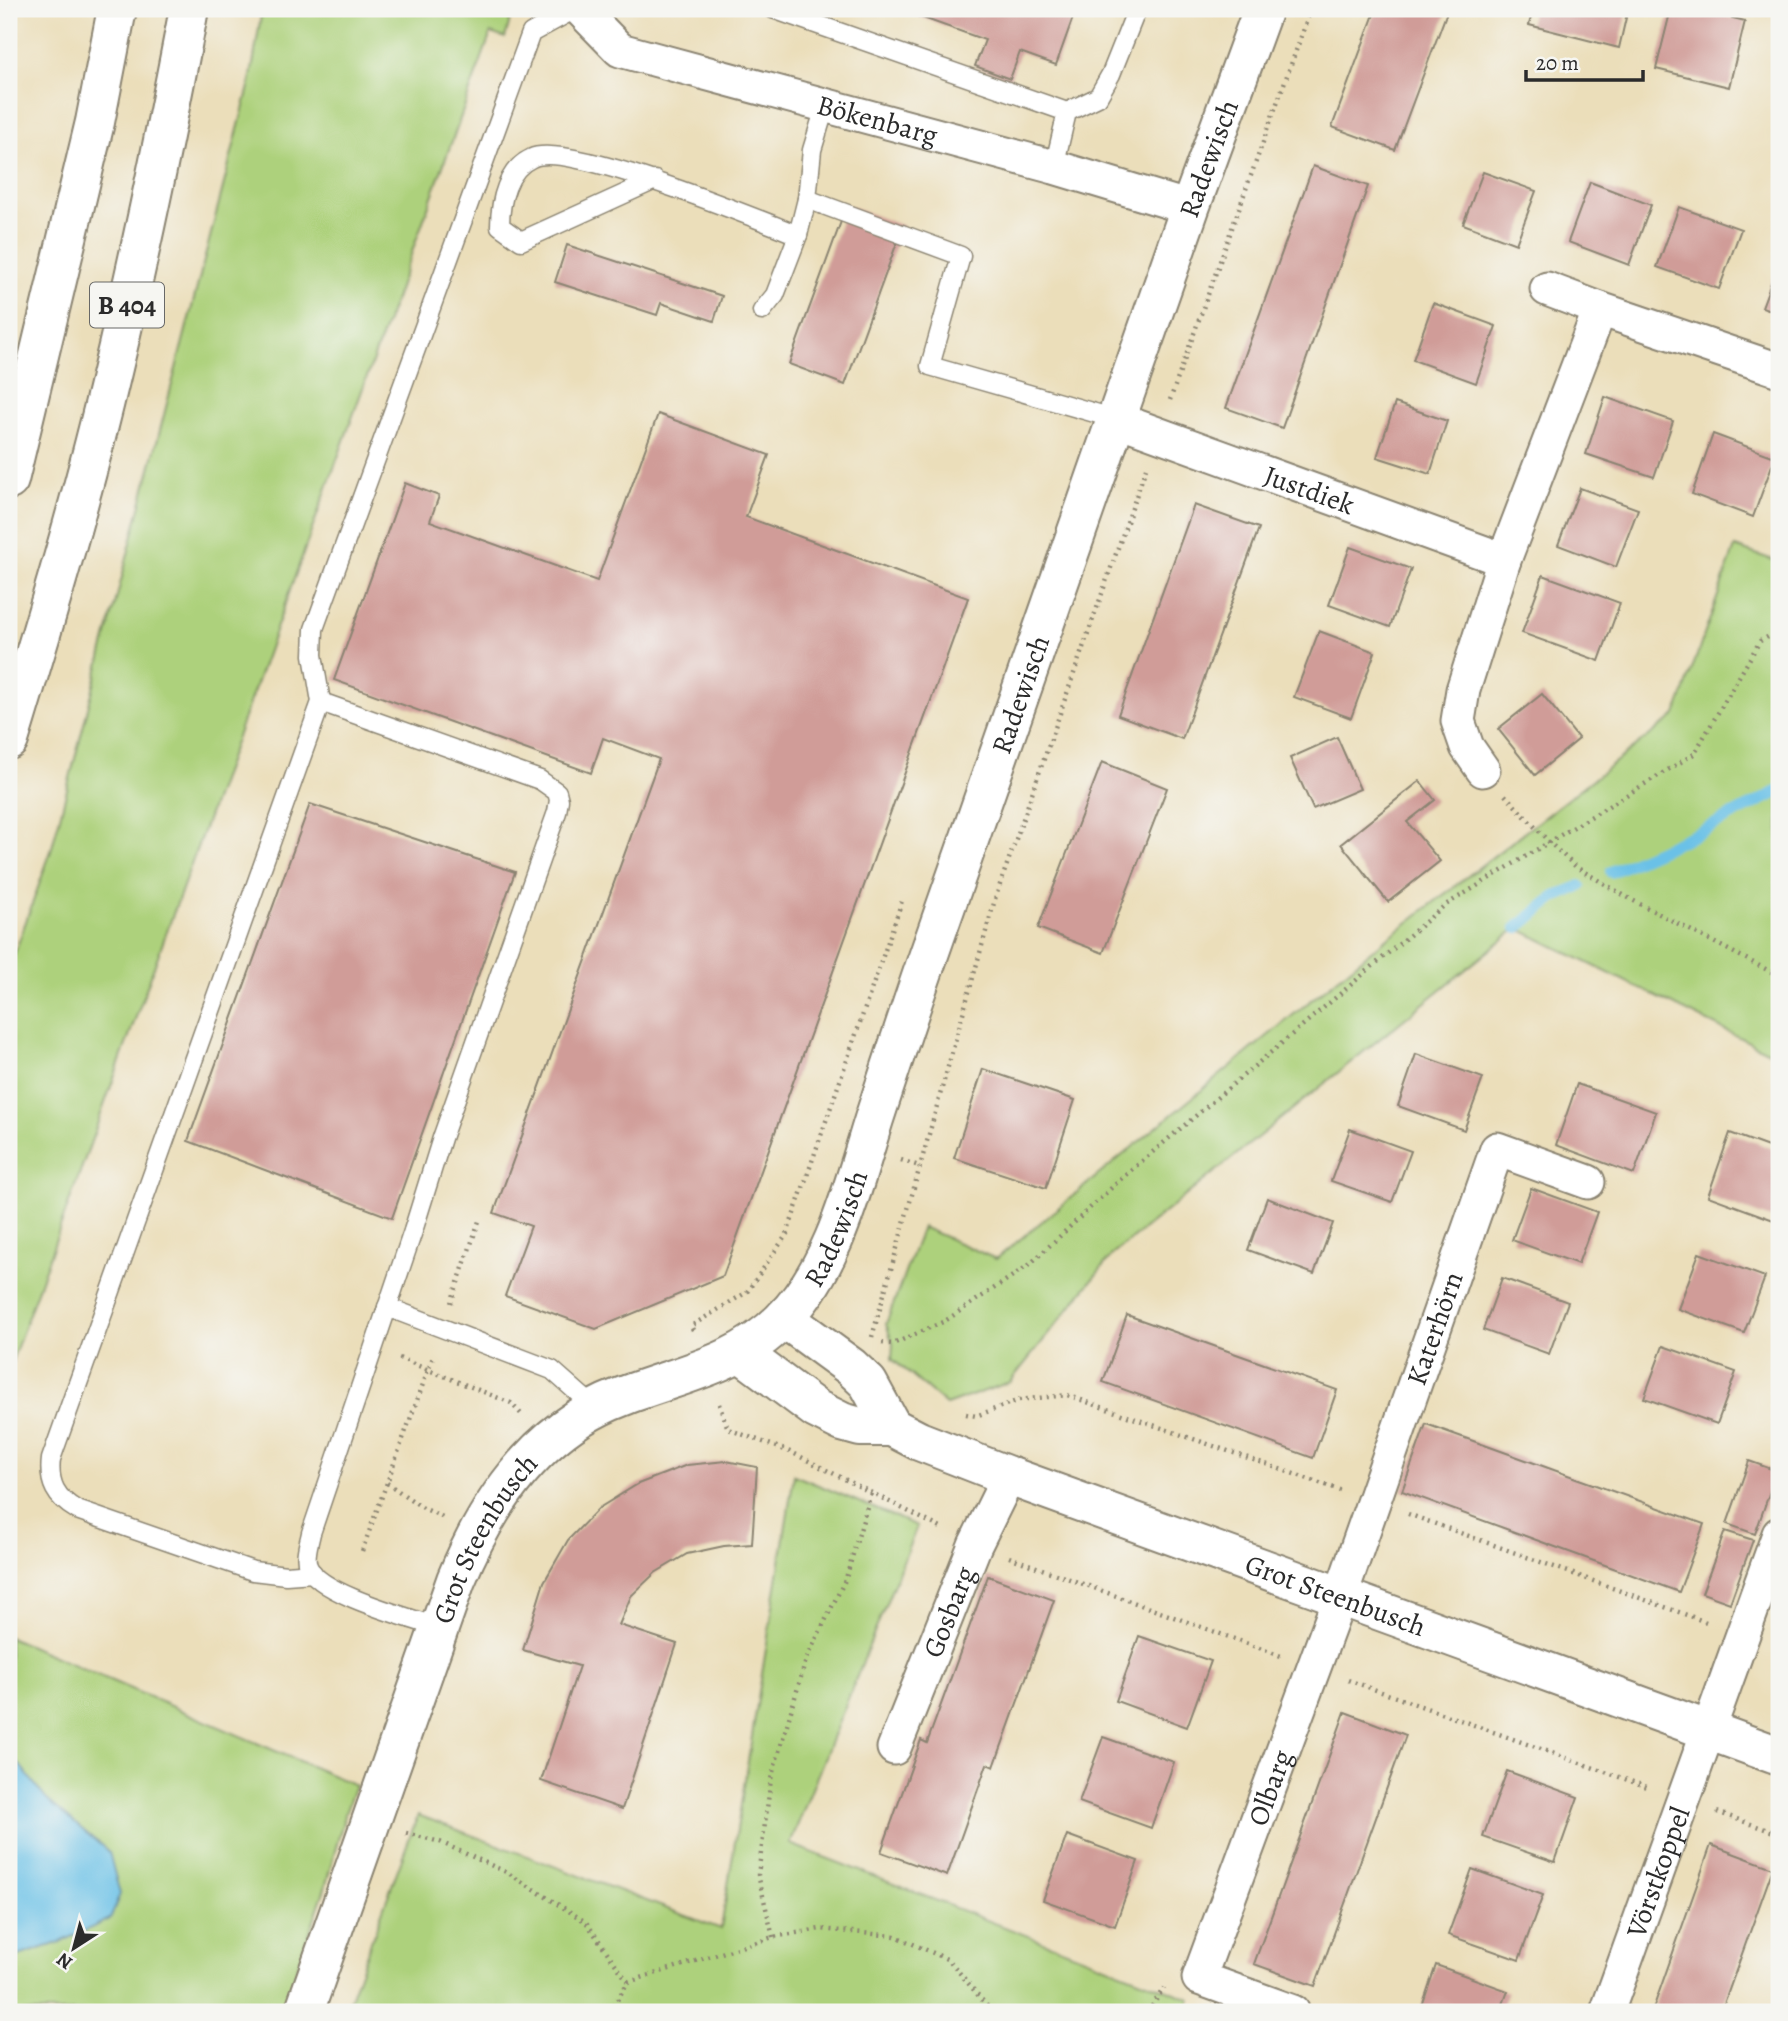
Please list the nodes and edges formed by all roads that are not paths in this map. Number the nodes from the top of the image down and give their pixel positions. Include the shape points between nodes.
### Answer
1 (117, 9) edge
2 (190, 9) edge
3 (578, 9) edge
4 (773, 9) edge
5 (1138, 9) edge
6 (1264, 9) edge
7 (826, 104) junction
8 (1067, 112) junction
9 (1054, 167) junction
10 (655, 180) junction
11 (807, 199) junction
12 (1190, 208) junction
13 (798, 235) junction
14 (1547, 289) dead end
15 (1600, 309) junction
16 (762, 311) dead end
17 (1779, 370) edge
18 (1116, 419) junction
19 (9, 480) edge
20 (1504, 559) junction
21 (321, 702) junction
22 (9, 740) edge
23 (1483, 770) road end
24 (1588, 1182) dead end
25 (387, 1307) junction
26 (785, 1318) junction
27 (724, 1361) junction
28 (594, 1408) junction
29 (892, 1427) junction
30 (1009, 1476) junction
31 (1779, 1534) edge
32 (313, 1573) junction
33 (1340, 1597) junction
34 (440, 1628) junction
35 (1707, 1730) junction
36 (894, 1748) dead end
37 (1779, 1756) edge
38 (304, 2012) edge
39 (1293, 2012) edge
40 (1607, 2012) edge

1 - 19 main road, B 404 via 95,122
2 - 22 main road, B 404 via 111,374
3 - 7 street, Bökenbarg via 620,50
3 - 21 lane via 531,33 314,629
4 - 8 lane
5 - 8 lane via 1098,97
6 - 12 main road, Radewisch
7 - 9 street, Bökenbarg
7 - 11 lane via 812,149
8 - 9 lane
9 - 12 street, Bökenbarg
10 - 10 lane via 561,156 534,156 514,170 500,208 500,226 521,241
10 - 13 lane
11 - 13 lane
11 - 18 lane via 961,256 930,366
12 - 18 main road, Radewisch
13 - 16 lane via 775,295
14 - 15 street
15 - 17 street
15 - 20 street
18 - 20 street, Justdiek
18 - 26 main road, Radewisch via 921,975 846,1214 810,1284
20 - 23 street via 1463,690 1458,721 1467,747
21 - 25 lane via 540,780 557,792 559,800
21 - 32 lane via 49,1472 52,1487 77,1510 253,1571
24 - 33 street, Katerhörn via 1497,1149
25 - 28 lane via 552,1370
25 - 32 lane via 312,1534 307,1555
26 - 27 main road, Radewisch
26 - 29 main road via 867,1383
27 - 28 main road, Grot Steenbusch
27 - 29 main road, Grot Steenbusch via 842,1422
28 - 34 main road, Grot Steenbusch via 545,1443 511,1481 477,1533
29 - 30 main road, Grot Steenbusch
30 - 33 main road, Grot Steenbusch
30 - 36 street, Gosbarg via 975,1545
31 - 35 street, Vörstkoppel
32 - 34 lane via 350,1597
33 - 35 main road, Grot Steenbusch
33 - 39 street, Olbarg via 1199,1978
34 - 38 main road, Grot Steenbusch
35 - 37 main road, Grot Steenbusch
35 - 40 street, Vörstkoppel

